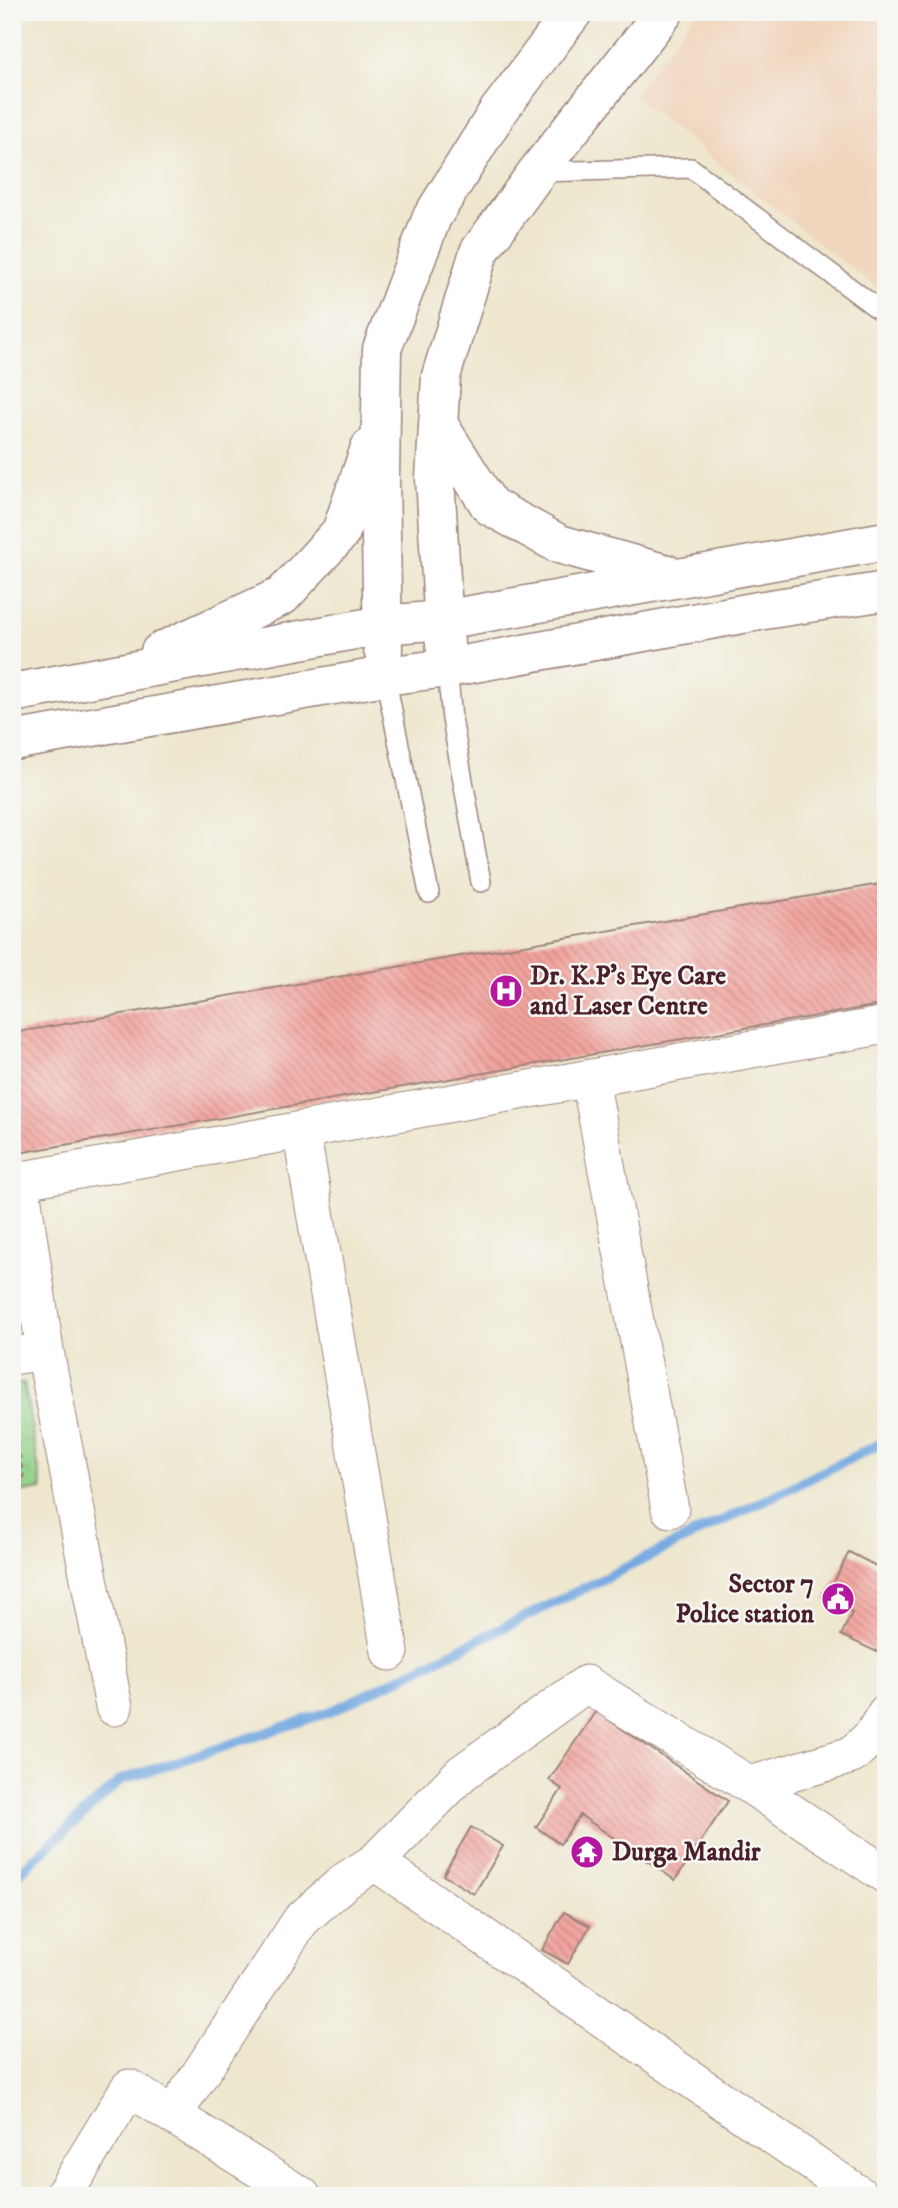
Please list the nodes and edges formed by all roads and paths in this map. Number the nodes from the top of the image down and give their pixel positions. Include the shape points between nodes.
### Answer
1 (573, 12) edge
2 (664, 12) edge
3 (537, 172) junction
4 (886, 315) edge
5 (381, 416) junction
6 (438, 424) junction
7 (886, 541) edge
8 (677, 577) junction
9 (886, 591) edge
10 (443, 620) junction
11 (382, 625) junction
12 (447, 668) junction
13 (385, 676) junction
14 (106, 677) junction
15 (12, 693) edge
16 (12, 741) edge
17 (481, 883) dead end
18 (429, 893) dead end
19 (886, 1025) edge
20 (590, 1079) junction
21 (301, 1130) junction
22 (16, 1181) edge
23 (29, 1354) edge
24 (12, 1425) edge
25 (12, 1484) edge
26 (670, 1509) dead end
27 (390, 1652) dead end
28 (114, 1707) dead end
29 (886, 1713) edge
30 (750, 1785) junction
31 (375, 1862) junction
32 (886, 1875) edge
33 (173, 2115) junction
34 (843, 2191) edge
35 (63, 2196) edge
36 (302, 2196) edge

1 - 5 street via 497,113 432,217 382,349
2 - 3 street
3 - 4 lane via 691,168
3 - 6 street via 479,252 441,376
5 - 11 street
5 - 14 street via 341,532 282,596
6 - 8 street via 490,506 559,544
6 - 10 street via 435,478
7 - 8 street
8 - 10 street
9 - 12 street
10 - 11 street
10 - 12 street
11 - 13 street
11 - 14 street
12 - 13 street
12 - 17 lane
13 - 16 street
13 - 18 lane
14 - 15 street
19 - 20 street
20 - 21 street
20 - 26 street
21 - 22 street
21 - 27 street
22 - 23 street
23 - 28 street
24 - 25 path via 24,1482
29 - 30 street via 872,1736 852,1755
30 - 31 street via 586,1684 461,1773
30 - 32 street
31 - 33 street via 345,1881 301,1920
31 - 34 street
33 - 35 street via 129,2088
33 - 36 street

